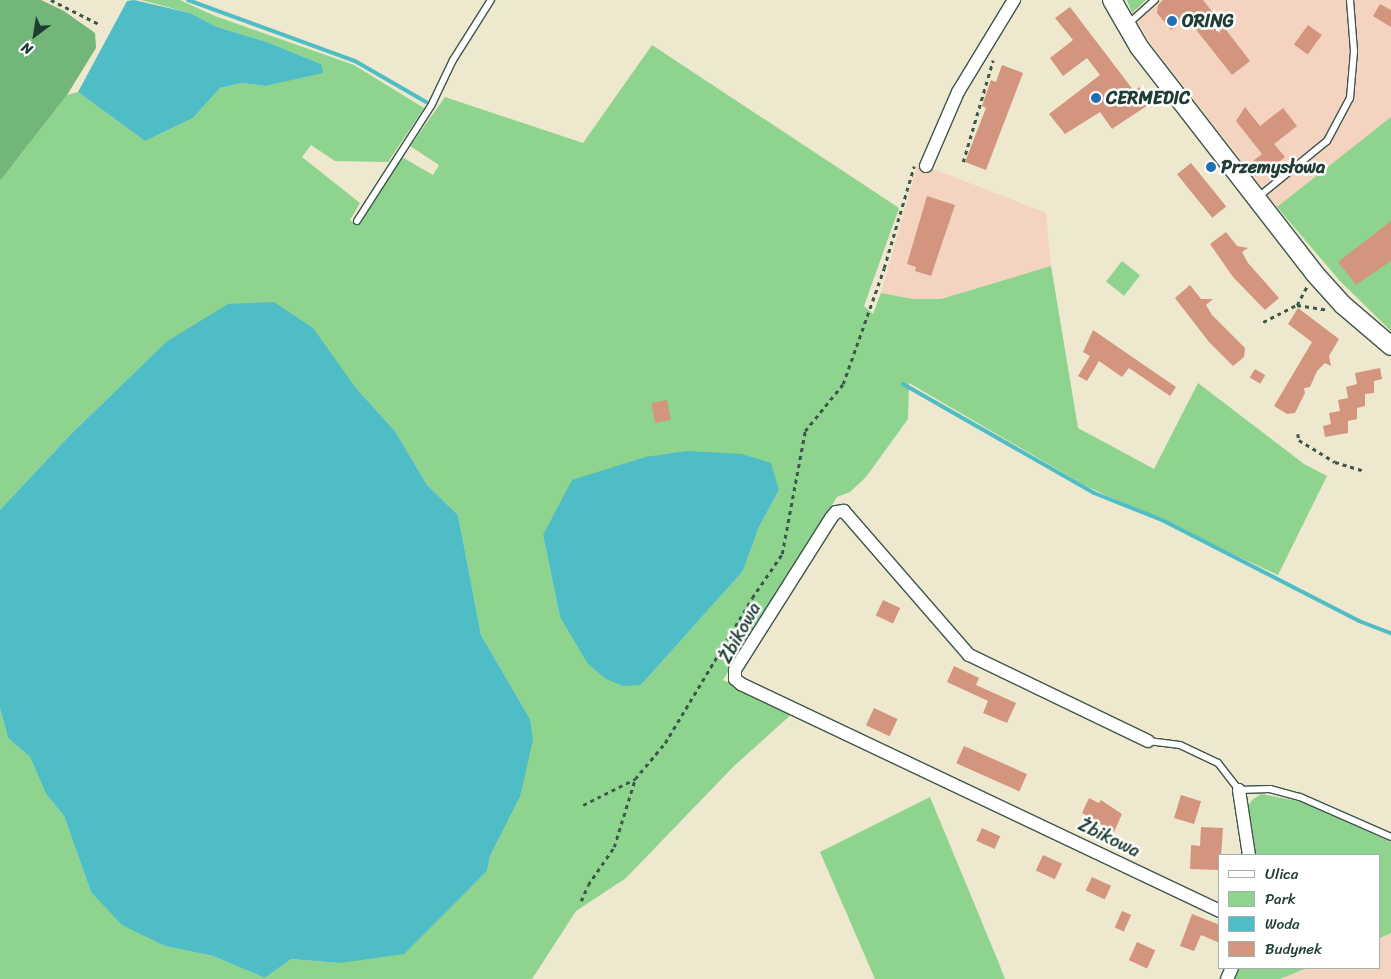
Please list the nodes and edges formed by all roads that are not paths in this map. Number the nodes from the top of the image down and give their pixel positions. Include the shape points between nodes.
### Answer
1 (491, 0) edge
2 (1014, 0) edge
3 (1112, 0) edge
4 (1155, 0) edge
5 (1350, 0) edge
6 (1125, 25) junction
7 (921, 164) road end
8 (1256, 199) junction
9 (356, 220) dead end
10 (1391, 346) edge
11 (1148, 741) joint
12 (1239, 790) junction
13 (1391, 836) edge
14 (1249, 854) edge
15 (1218, 910) edge

1 - 9 lane via 453,60 432,104
2 - 7 street via 958,92
3 - 6 street
4 - 6 lane
5 - 8 lane via 1354,51 1350,98 1327,141
6 - 8 street
8 - 10 street via 1329,290
11 - 12 lane via 1180,745 1218,763
11 - 15 street, Żbikowa via 969,655 844,511 836,512 831,518 735,670 735,679 741,684
12 - 13 lane via 1270,789 1300,797
12 - 14 street

